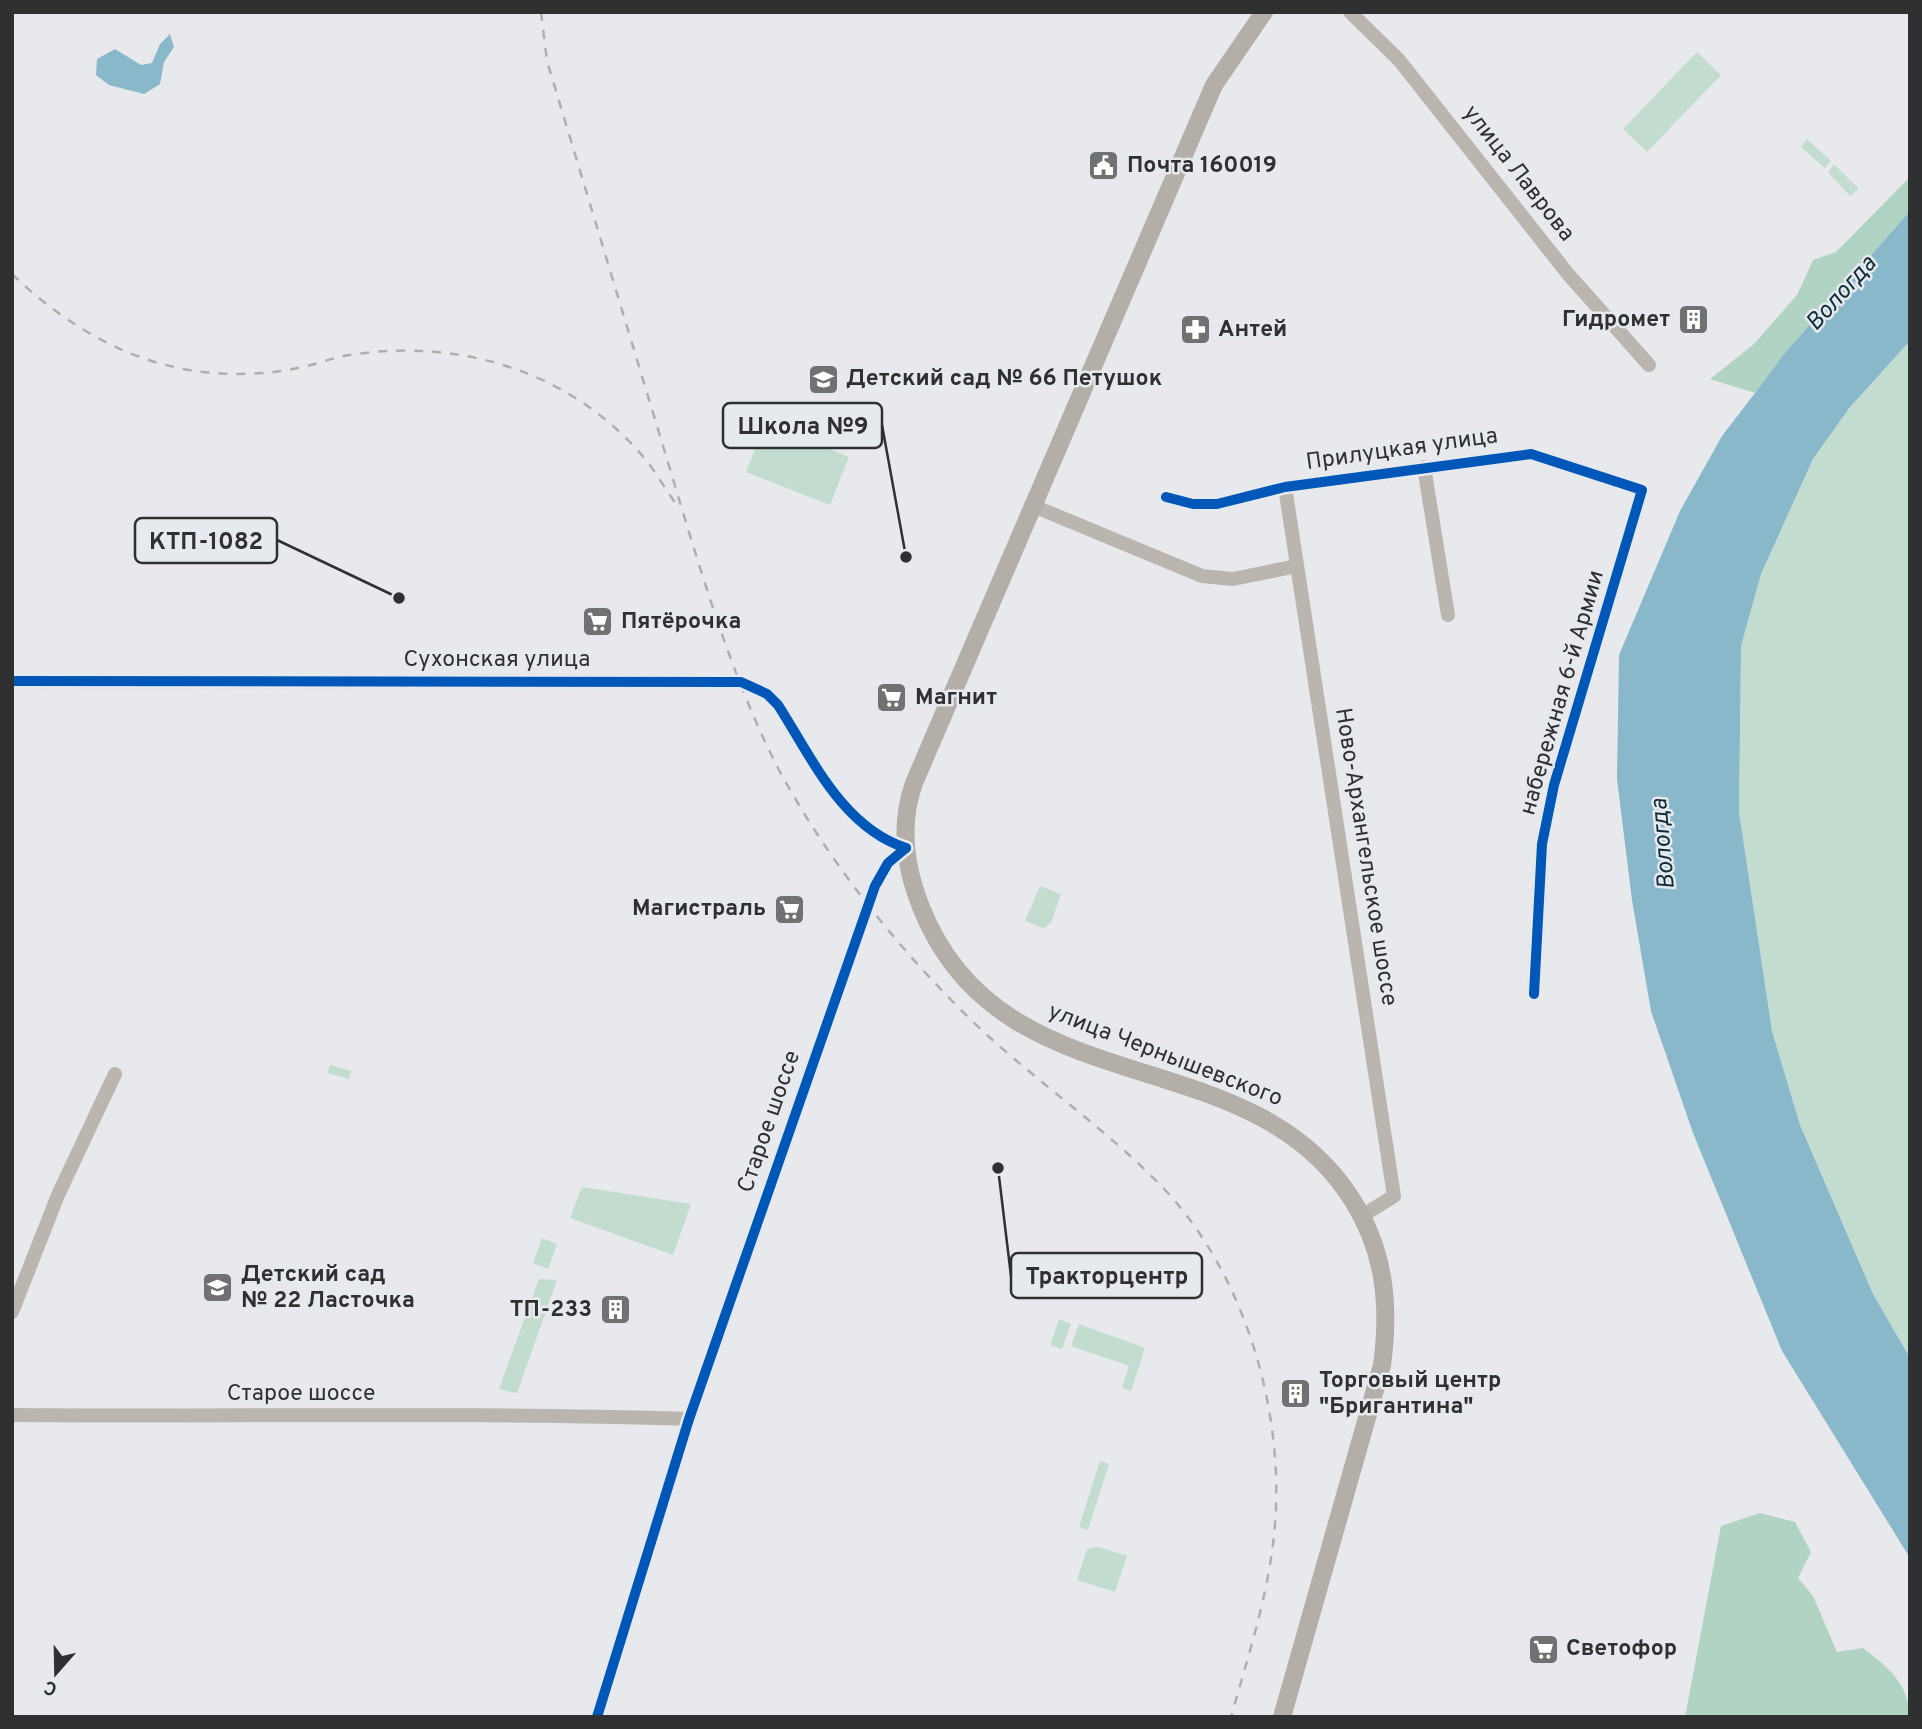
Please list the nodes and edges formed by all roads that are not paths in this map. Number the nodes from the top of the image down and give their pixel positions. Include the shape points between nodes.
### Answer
1 (1264, 12) edge
2 (1350, 12) edge
3 (1649, 365) dead end
4 (1424, 467) junction
5 (1285, 487) junction
6 (1642, 490) joint
7 (1166, 497) dead end
8 (1031, 505) junction
9 (1297, 566) junction
10 (1448, 615) dead end
11 (12, 681) edge
12 (905, 848) junction
13 (1534, 994) dead end
14 (115, 1074) dead end
15 (1362, 1216) junction
16 (12, 1312) edge
17 (12, 1415) edge
18 (689, 1419) junction
19 (597, 1717) edge
20 (1282, 1717) edge

1 - 8 main road, улица Чернышевского via 1214,85
2 - 3 street, улица Лаврова via 1399,60 1568,274
4 - 5 street, Прилуцкая улица
4 - 6 street, Прилуцкая улица via 1531,454
4 - 10 street
5 - 7 street, Прилуцкая улица via 1217,504
5 - 9 street, Ново-Архангельское шоссе
6 - 13 street, набережная 6-й Армии via 1554,785 1542,844
8 - 9 street via 1202,576 1233,579
8 - 12 main road, улица Чернышевского via 914,783 907,807
9 - 15 street, Ново-Архангельское шоссе via 1394,1196
11 - 12 street, Сухонская улица via 741,682 767,694 778,705 855,820
12 - 15 main road, улица Чернышевского via 913,887 939,944 993,1005 1037,1034 1072,1049 1224,1100 1284,1128 1342,1182
12 - 18 street, Старое шоссе via 888,863 875,886
14 - 16 street via 58,1195
15 - 20 main road, улица Чернышевского via 1384,1280 1387,1329 1382,1364
17 - 18 street, Старое шоссе via 511,1414
18 - 19 street

